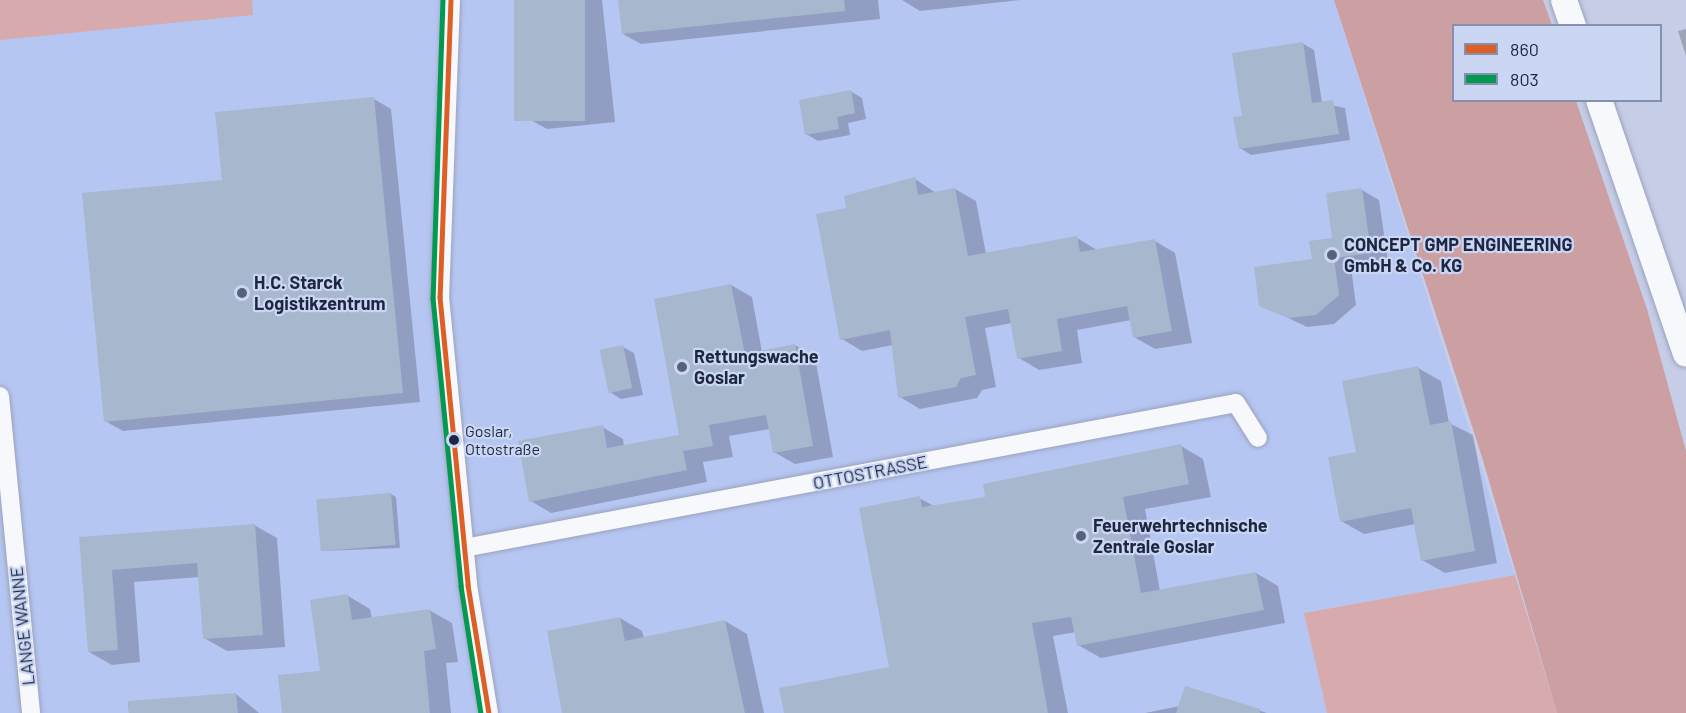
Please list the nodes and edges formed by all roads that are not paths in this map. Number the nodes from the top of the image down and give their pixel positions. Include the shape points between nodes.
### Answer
1 (451, 0) edge
2 (1564, 0) edge
3 (1572, 24) edge
4 (1600, 102) edge
5 (1686, 354) edge
6 (0, 396) edge
7 (1258, 438) dead end
8 (464, 548) junction
9 (31, 713) edge
10 (489, 713) edge

1 - 8 street via 440,297
2 - 3 street
4 - 5 street
6 - 9 street, LANGE WANNE
7 - 8 street, OTTOSTRASSE via 1236,403
8 - 10 street

